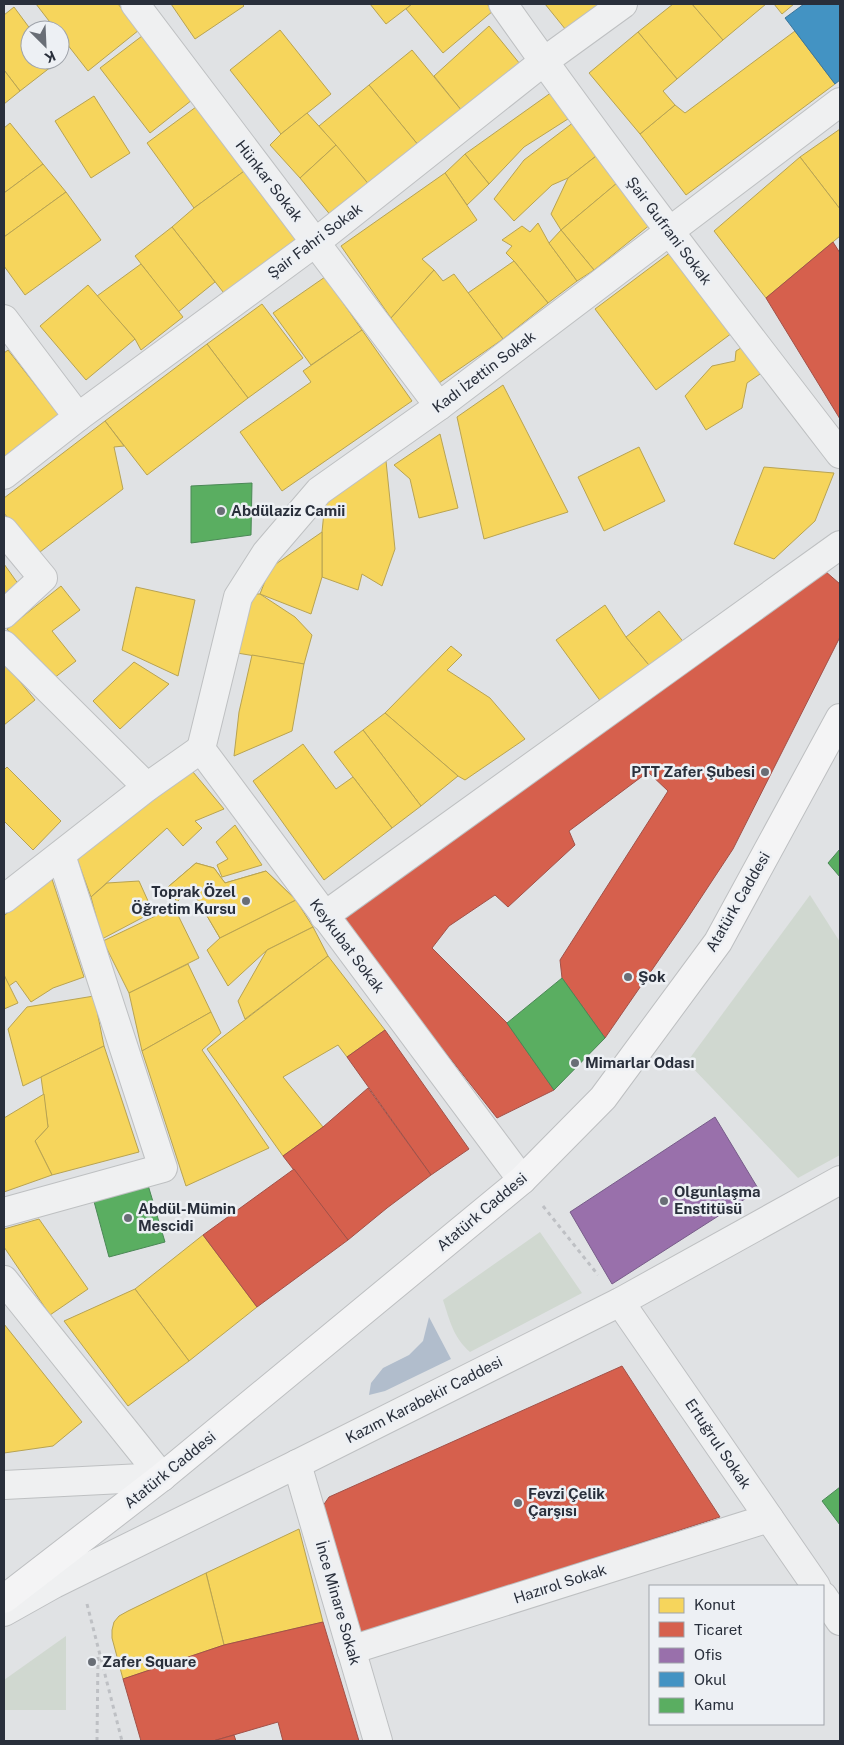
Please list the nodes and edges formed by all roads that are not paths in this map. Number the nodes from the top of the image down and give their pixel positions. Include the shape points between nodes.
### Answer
1 (135, 4) edge
2 (503, 4) edge
3 (623, 4) edge
4 (543, 62) junction
5 (840, 102) edge
6 (669, 231) junction
7 (316, 242) junction
8 (4, 319) edge
9 (439, 406) junction
10 (78, 417) junction
11 (840, 454) edge
12 (4, 475) edge
13 (4, 530) edge
14 (840, 545) edge
15 (4, 614) edge
16 (4, 645) edge
17 (840, 718) edge
18 (201, 750) junction
19 (147, 787) junction
20 (61, 855) junction
21 (4, 899) edge
22 (324, 916) junction
23 (522, 1180) junction
24 (840, 1180) edge
25 (4, 1212) edge
26 (4, 1280) edge
27 (620, 1302) junction
28 (297, 1464) junction
29 (162, 1477) junction
30 (4, 1485) edge
31 (768, 1518) junction
32 (815, 1585) edge
33 (824, 1597) edge
34 (4, 1599) edge
35 (4, 1612) edge
36 (840, 1621) edge
37 (351, 1650) junction
38 (378, 1741) edge

1 - 7 street, Hünkar Sokak
2 - 4 street, Şair Gufrani Sokak
3 - 4 street, Şair Fahri Sokak
4 - 6 street, Şair Gufrani Sokak
4 - 7 street, Şair Fahri Sokak
5 - 6 street, Kadı İzettin Sokak
6 - 9 street, Kadı İzettin Sokak
6 - 11 street, Şair Gufrani Sokak
7 - 9 street, Hünkar Sokak
7 - 10 street, Şair Fahri Sokak
8 - 10 street
9 - 18 street, Kadı İzettin Sokak via 319,491 266,553 238,597
10 - 12 street, Şair Fahri Sokak
13 - 15 street via 43,578
14 - 22 street
16 - 19 street
17 - 23 main road, Atatürk Caddesi via 718,942 603,1098
18 - 19 street
18 - 22 street, Keykubat Sokak
19 - 20 street
20 - 21 street
20 - 25 street via 163,1168
22 - 23 street, Keykubat Sokak
23 - 29 main road, Atatürk Caddesi
24 - 27 street, Kazım Karabekir Caddesi
26 - 29 street
27 - 28 street, Kazım Karabekir Caddesi
27 - 31 street, Ertuğrul Sokak
28 - 35 street, Kazım Karabekir Caddesi
28 - 37 street, İnce Minare Sokak
29 - 30 street
29 - 34 main road, Atatürk Caddesi
31 - 32 street, Ertuğrul Sokak
31 - 37 street, Hazırol Sokak
33 - 36 street
37 - 38 street, İnce Minare Sokak

